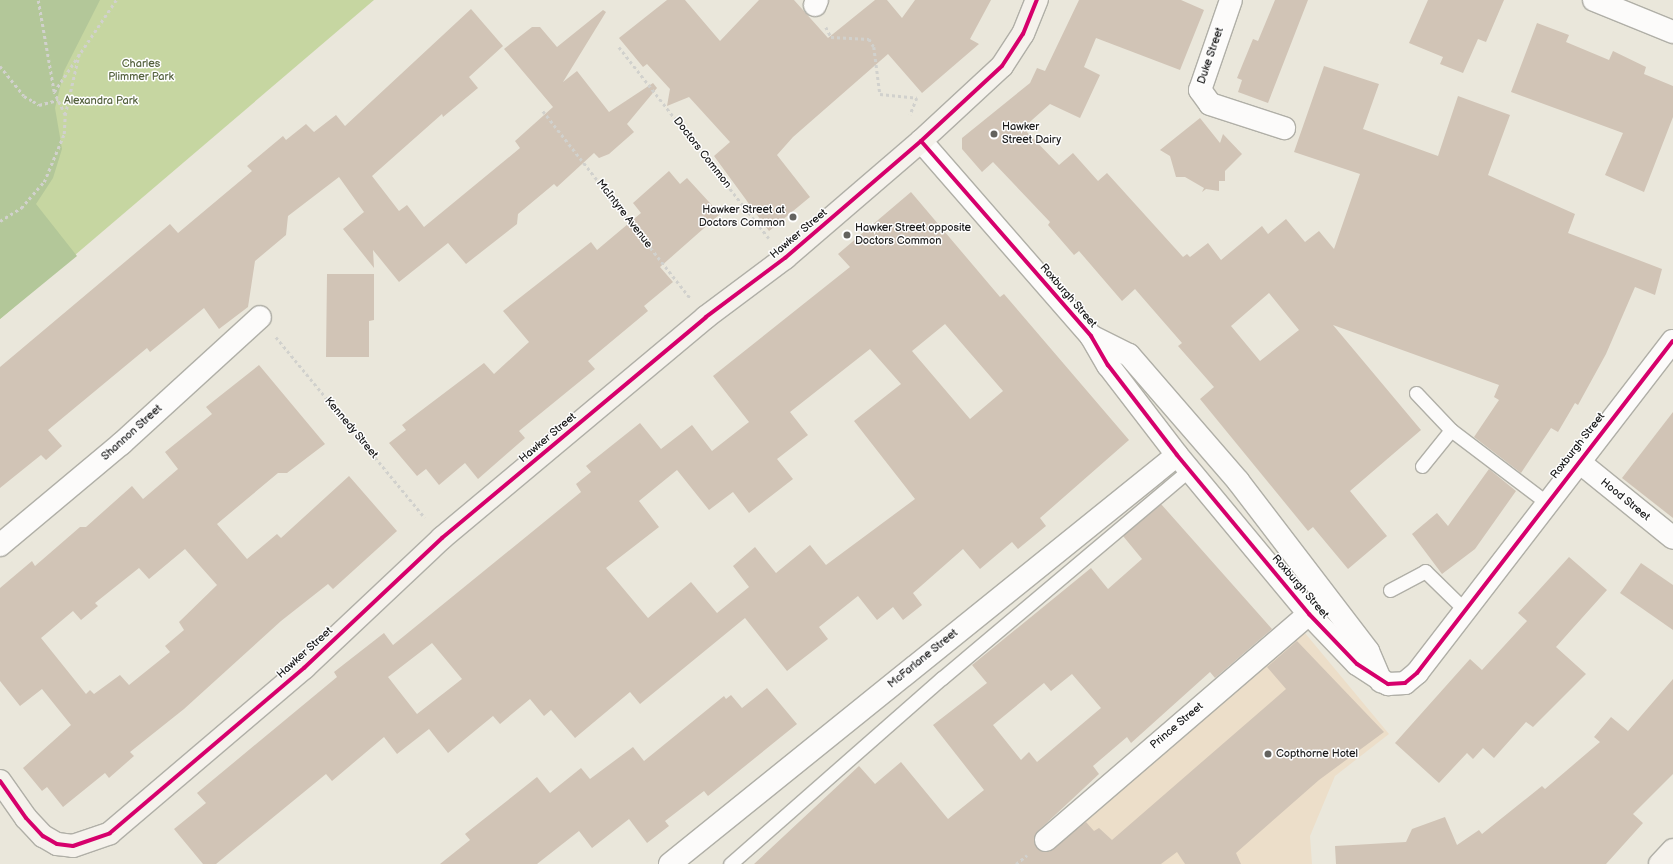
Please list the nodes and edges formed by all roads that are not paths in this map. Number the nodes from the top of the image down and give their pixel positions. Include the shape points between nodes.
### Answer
1 (1037, 0) edge
2 (1232, 0) edge
3 (1594, 0) edge
4 (1673, 32) edge
5 (1284, 128) dead end
6 (921, 141) junction
7 (260, 317) road end
8 (1091, 336) junction
9 (1673, 341) edge
10 (1416, 393) dead end
11 (1451, 430) junction
12 (1578, 461) junction
13 (1183, 462) junction
14 (1422, 466) dead end
15 (1546, 502) junction
16 (1673, 538) edge
17 (0, 545) edge
18 (1390, 590) dead end
19 (1465, 610) junction
20 (1309, 614) junction
21 (1381, 680) junction
22 (0, 781) edge
23 (1046, 840) dead end
24 (1673, 850) edge
25 (670, 864) edge
26 (730, 864) edge
27 (1660, 864) edge

1 - 6 street, Hawker Street via 1024,34 1002,66
2 - 5 street, Duke Street via 1200,90 1210,104
3 - 4 street
6 - 8 street, Roxburgh Street
6 - 22 street, Hawker Street via 785,258 706,317 442,538 304,668 110,833 73,846 57,844 43,836
7 - 17 street, Shannon Street via 121,444
8 - 13 street, Roxburgh Street via 1108,365
8 - 21 street, Roxburgh Street via 1129,355 1238,481 1364,645
9 - 12 street, Roxburgh Street
10 - 11 lane
11 - 14 lane
11 - 15 lane
12 - 15 street, Roxburgh Street
12 - 16 street, Hood Street
13 - 20 street, Roxburgh Street
13 - 25 street, McFarlane Street
13 - 26 lane
15 - 19 street, Roxburgh Street
18 - 19 lane via 1425,571
19 - 21 street, Roxburgh Street via 1412,679 1398,685
20 - 21 street, Roxburgh Street via 1357,664
20 - 23 street, Prince Street
24 - 27 street

